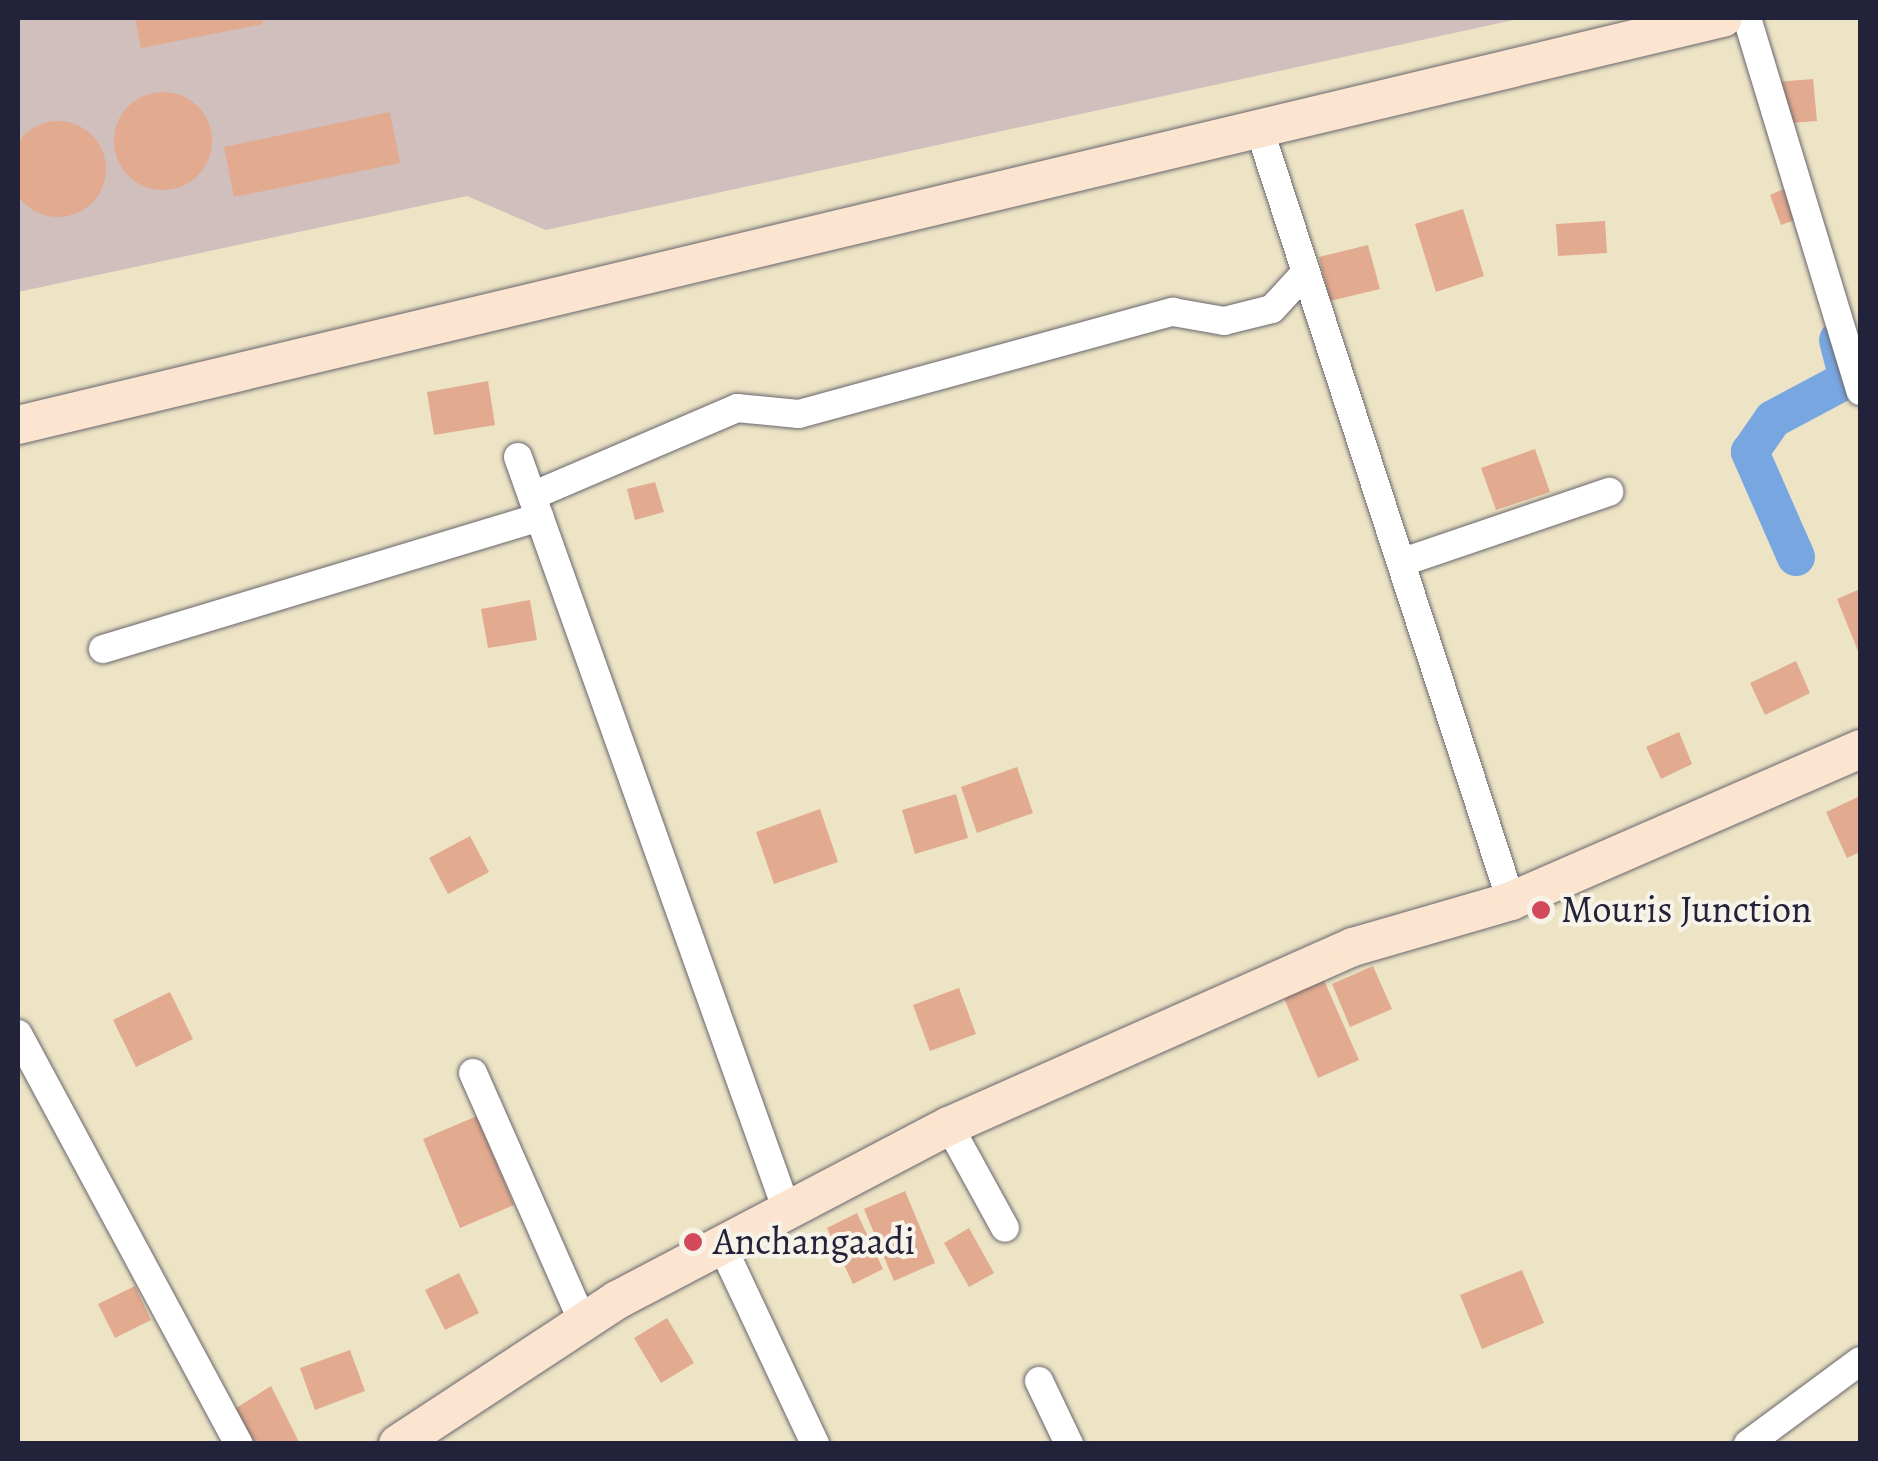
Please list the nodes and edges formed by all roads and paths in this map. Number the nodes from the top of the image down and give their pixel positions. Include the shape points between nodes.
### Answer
1 (1723, 18) edge
2 (1747, 18) edge
3 (1259, 128) junction
4 (1306, 272) junction
5 (1860, 391) edge
6 (18, 425) edge
7 (518, 458) dead end
8 (1609, 492) dead end
9 (535, 507) junction
10 (1403, 562) junction
11 (103, 649) dead end
12 (1860, 749) edge
13 (1511, 901) junction
14 (18, 1034) edge
15 (473, 1073) dead end
16 (25, 1077) edge
17 (949, 1126) junction
18 (786, 1208) junction
19 (1005, 1228) dead end
20 (722, 1246) junction
21 (583, 1322) junction
22 (1860, 1361) edge
23 (1039, 1381) dead end
24 (240, 1444) edge
25 (398, 1444) edge
26 (815, 1444) edge
27 (1068, 1444) edge
28 (1748, 1444) edge

1 - 3 main road
2 - 5 street via 1816,270
3 - 4 street
3 - 6 main road
4 - 9 street via 1272,309 1224,321 1173,312 799,414 738,408
4 - 10 street
7 - 9 street
8 - 10 street
9 - 11 street
9 - 18 street
10 - 13 street
12 - 13 main road
13 - 17 main road via 1352,947
14 - 16 street
15 - 21 street
16 - 24 street
17 - 18 main road
17 - 19 street
18 - 20 main road
20 - 21 main road
20 - 26 street
21 - 25 main road
22 - 28 street
23 - 27 street

